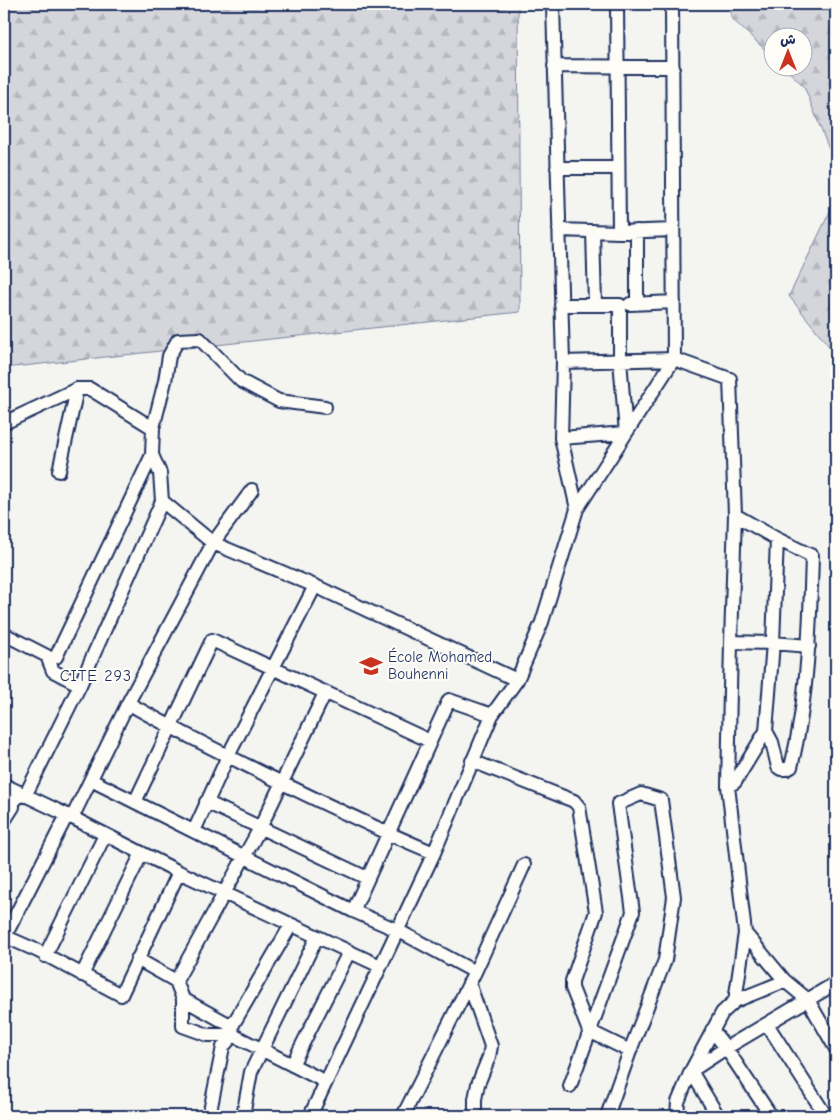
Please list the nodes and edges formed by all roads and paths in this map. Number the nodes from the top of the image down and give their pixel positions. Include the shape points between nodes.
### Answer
1 (553, 4) edge
2 (617, 4) edge
3 (672, 4) edge
4 (554, 66) junction
5 (618, 67) junction
6 (673, 67) junction
7 (557, 168) junction
8 (618, 168) junction
9 (559, 230) junction
10 (673, 230) junction
11 (593, 231) junction
12 (637, 231) junction
13 (619, 232) junction
14 (674, 302) junction
15 (637, 304) junction
16 (561, 305) junction
17 (595, 305) junction
18 (620, 305) junction
19 (674, 358) junction
20 (620, 360) junction
21 (563, 362) junction
22 (78, 389) junction
23 (325, 407) dead end
24 (4, 423) edge
25 (153, 428) junction
26 (626, 433) junction
27 (562, 438) junction
28 (152, 455) junction
29 (59, 471) dead end
30 (252, 490) dead end
31 (162, 501) junction
32 (577, 509) junction
33 (735, 515) junction
34 (777, 539) junction
35 (213, 543) junction
36 (315, 586) junction
37 (4, 634) edge
38 (731, 642) junction
39 (773, 643) junction
40 (809, 646) junction
41 (56, 656) dead end
42 (274, 669) junction
43 (517, 680) junction
44 (80, 686) junction
45 (324, 693) junction
46 (128, 703) junction
47 (492, 715) junction
48 (171, 728) junction
49 (766, 731) junction
50 (430, 741) junction
51 (228, 756) junction
52 (472, 761) junction
53 (91, 780) junction
54 (281, 783) junction
55 (4, 785) edge
56 (728, 786) junction
57 (23, 795) junction
58 (135, 802) junction
59 (206, 802) junction
60 (70, 816) junction
61 (4, 821) edge
62 (260, 828) junction
63 (194, 831) junction
64 (388, 834) junction
65 (104, 835) junction
66 (434, 853) junction
67 (142, 854) junction
68 (244, 857) junction
69 (524, 865) dead end
70 (180, 872) junction
71 (367, 878) junction
72 (224, 893) junction
73 (352, 911) junction
74 (291, 925) junction
75 (397, 930) junction
76 (745, 933) junction
77 (4, 936) edge
78 (317, 937) junction
79 (349, 952) junction
80 (45, 956) junction
81 (137, 959) junction
82 (380, 966) junction
83 (475, 972) junction
84 (82, 975) junction
85 (176, 981) junction
86 (785, 981) junction
87 (836, 983) edge
88 (469, 984) junction
89 (183, 999) junction
90 (808, 1000) junction
91 (735, 1001) junction
92 (767, 1024) junction
93 (232, 1030) junction
94 (712, 1030) junction
95 (589, 1031) junction
96 (726, 1048) junction
97 (836, 1049) edge
98 (262, 1050) junction
99 (630, 1051) junction
100 (292, 1065) junction
101 (691, 1071) junction
102 (326, 1082) junction
103 (570, 1086) dead end
104 (209, 1116) edge
105 (243, 1116) edge
106 (310, 1116) edge
107 (403, 1116) edge
108 (475, 1116) edge
109 (607, 1116) edge
110 (677, 1116) edge
111 (718, 1116) edge
112 (771, 1116) edge
113 (826, 1116) edge

1 - 4 street
2 - 5 street
3 - 6 street
4 - 5 street
4 - 7 street
5 - 6 street
5 - 8 street
6 - 10 street
7 - 8 street
7 - 9 street
8 - 13 street
9 - 11 street
9 - 16 street
10 - 12 street
10 - 14 street
11 - 13 street
11 - 17 street
12 - 13 street
12 - 15 street
14 - 15 street
14 - 19 street
15 - 18 street
16 - 17 street
16 - 21 street
17 - 18 street
18 - 20 street
19 - 20 street
19 - 26 street
19 - 33 street via 730,379
20 - 21 street
20 - 26 street
21 - 27 street
22 - 24 street
22 - 25 street via 90,389
22 - 29 street
23 - 25 street via 280,401 241,381 200,339 178,340 169,356
25 - 28 street
26 - 27 street
26 - 32 street
27 - 32 street
28 - 31 street via 160,473
28 - 41 street
30 - 35 street
31 - 35 street
31 - 44 street
32 - 43 street via 542,622
33 - 34 street
33 - 38 street
34 - 39 street
34 - 40 street via 812,556
35 - 36 street
35 - 46 street
36 - 42 street
36 - 43 street
37 - 44 street via 47,656 53,671
38 - 39 street
38 - 56 street
39 - 40 street
39 - 49 street
40 - 49 street via 791,767 781,769 778,766
42 - 45 street
42 - 48 street via 212,640
42 - 51 street
43 - 47 street
44 - 57 street
45 - 50 street
45 - 54 street
46 - 48 street
46 - 53 street
47 - 50 street via 449,700
47 - 52 street
48 - 51 street
48 - 58 street
49 - 56 street via 735,782
50 - 64 street
51 - 54 street
51 - 59 street
52 - 66 street
52 - 95 street via 574,801 579,807 596,912 572,988
53 - 58 street
53 - 60 street
54 - 62 street
54 - 64 street
55 - 57 street
56 - 76 street
57 - 60 street
57 - 61 street via 13,802
58 - 63 street
59 - 62 street
59 - 63 street
60 - 65 street
60 - 77 street
62 - 68 street
62 - 71 street
63 - 68 street
64 - 66 street
64 - 71 street
65 - 67 street
65 - 80 street
66 - 75 street
67 - 70 street
67 - 84 street
68 - 72 street
68 - 73 street
69 - 83 street
70 - 72 street
70 - 81 street
71 - 73 street
72 - 74 street
72 - 85 street
73 - 75 street
74 - 78 street
74 - 93 street
75 - 82 street
75 - 83 street
76 - 86 street
76 - 91 street
77 - 80 street
78 - 79 street
78 - 98 street
79 - 82 street
79 - 100 street
80 - 84 street
81 - 84 street via 121,995
81 - 85 street
82 - 102 street
83 - 88 street
85 - 89 street
86 - 90 street
86 - 91 street
87 - 90 street
88 - 107 street
88 - 108 street via 490,1046 490,1057 478,1084
89 - 93 street
89 - 93 street via 183,1026 208,1035
90 - 92 street
90 - 97 street
91 - 94 street via 722,1013
92 - 96 street
92 - 113 street
93 - 98 street
93 - 104 street via 223,1047
94 - 96 street
94 - 101 street
95 - 99 street
95 - 99 street via 633,912 618,804 641,794 661,800 674,897 665,960
95 - 103 street
96 - 101 street
96 - 112 street
98 - 100 street
98 - 105 street via 250,1072
99 - 109 street
100 - 102 street
101 - 110 street via 678,1102
101 - 111 street
102 - 106 street

